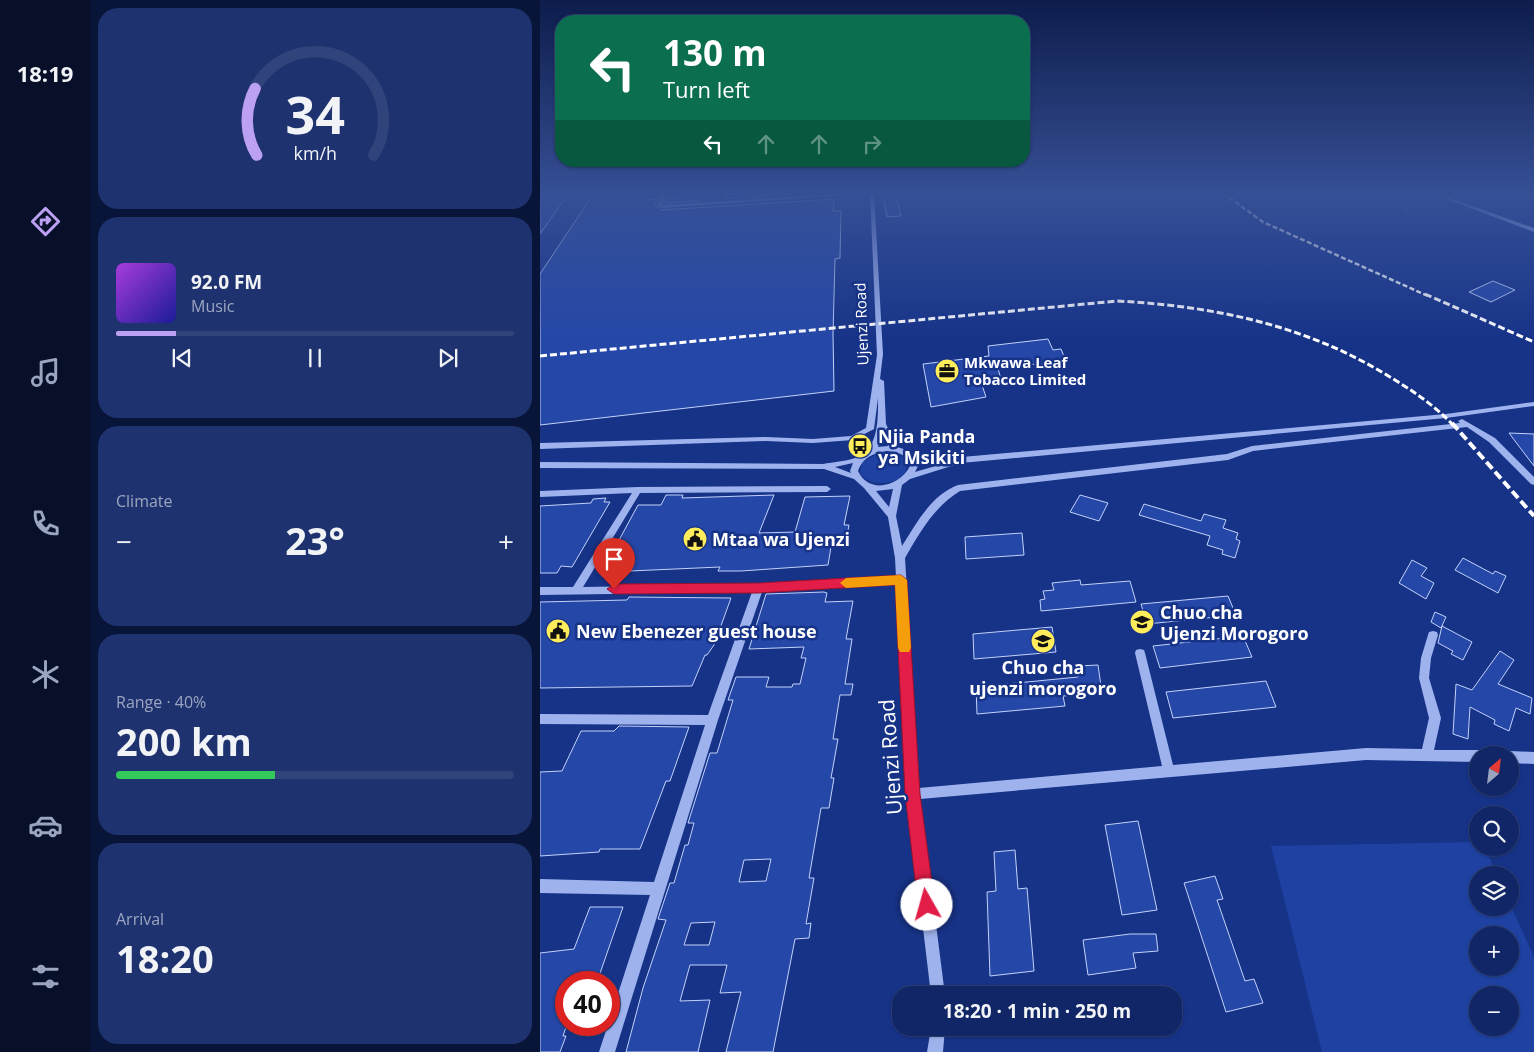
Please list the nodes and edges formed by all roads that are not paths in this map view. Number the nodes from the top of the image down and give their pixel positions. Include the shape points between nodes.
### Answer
1 (874, 242) edge
2 (880, 354) junction
3 (1534, 404) edge
4 (1454, 415) junction
5 (882, 424) junction
6 (1467, 425) junction
7 (540, 446) edge
8 (894, 449) junction
9 (872, 452) junction
10 (911, 456) junction
11 (860, 459) junction
12 (962, 460) junction
13 (540, 465) edge
14 (823, 466) junction
15 (910, 476) junction
16 (855, 477) junction
17 (1534, 482) edge
18 (898, 485) junction
19 (867, 486) junction
20 (827, 489) dead end
21 (638, 490) junction
22 (540, 494) edge
23 (892, 516) junction
24 (900, 558) junction
25 (901, 580) junction
26 (758, 588) junction
27 (577, 590) junction
28 (540, 591) edge
29 (1433, 635) dead end
30 (1140, 653) dead end
31 (540, 719) edge
32 (712, 720) junction
33 (1427, 755) junction
34 (1469, 756) edge
35 (1519, 757) edge
36 (1534, 758) edge
37 (1169, 772) junction
38 (913, 794) junction
39 (540, 886) edge
40 (658, 889) junction
41 (937, 986) edge
42 (937, 1036) edge
43 (607, 1052) edge
44 (935, 1052) edge

1 - 2 street, Ujenzi Road
2 - 5 street, Ujenzi Road
2 - 7 street via 870,429 852,438
3 - 4 street
4 - 6 street
4 - 12 street
5 - 8 street
5 - 9 street
6 - 17 street via 1492,440
6 - 24 street via 958,488 935,504
8 - 9 street
8 - 10 street
9 - 11 street
10 - 12 street
10 - 15 street via 914,466
11 - 14 street
11 - 16 street via 854,471
12 - 15 street
13 - 14 street
14 - 16 street
15 - 18 street
16 - 19 street
18 - 19 street
18 - 23 street
19 - 23 street
20 - 21 street
21 - 22 street
21 - 27 street
23 - 24 street, Ujenzi Road
24 - 25 street, Ujenzi Road
25 - 26 street
25 - 38 street, Ujenzi Road
26 - 27 street
26 - 32 street
27 - 28 street
29 - 33 street via 1424,678 1435,718
30 - 37 street
31 - 32 street
32 - 40 street
33 - 34 street
33 - 37 street via 1366,754
35 - 36 street
37 - 38 street
38 - 41 street, Ujenzi Road
39 - 40 street
40 - 43 street
42 - 44 street

